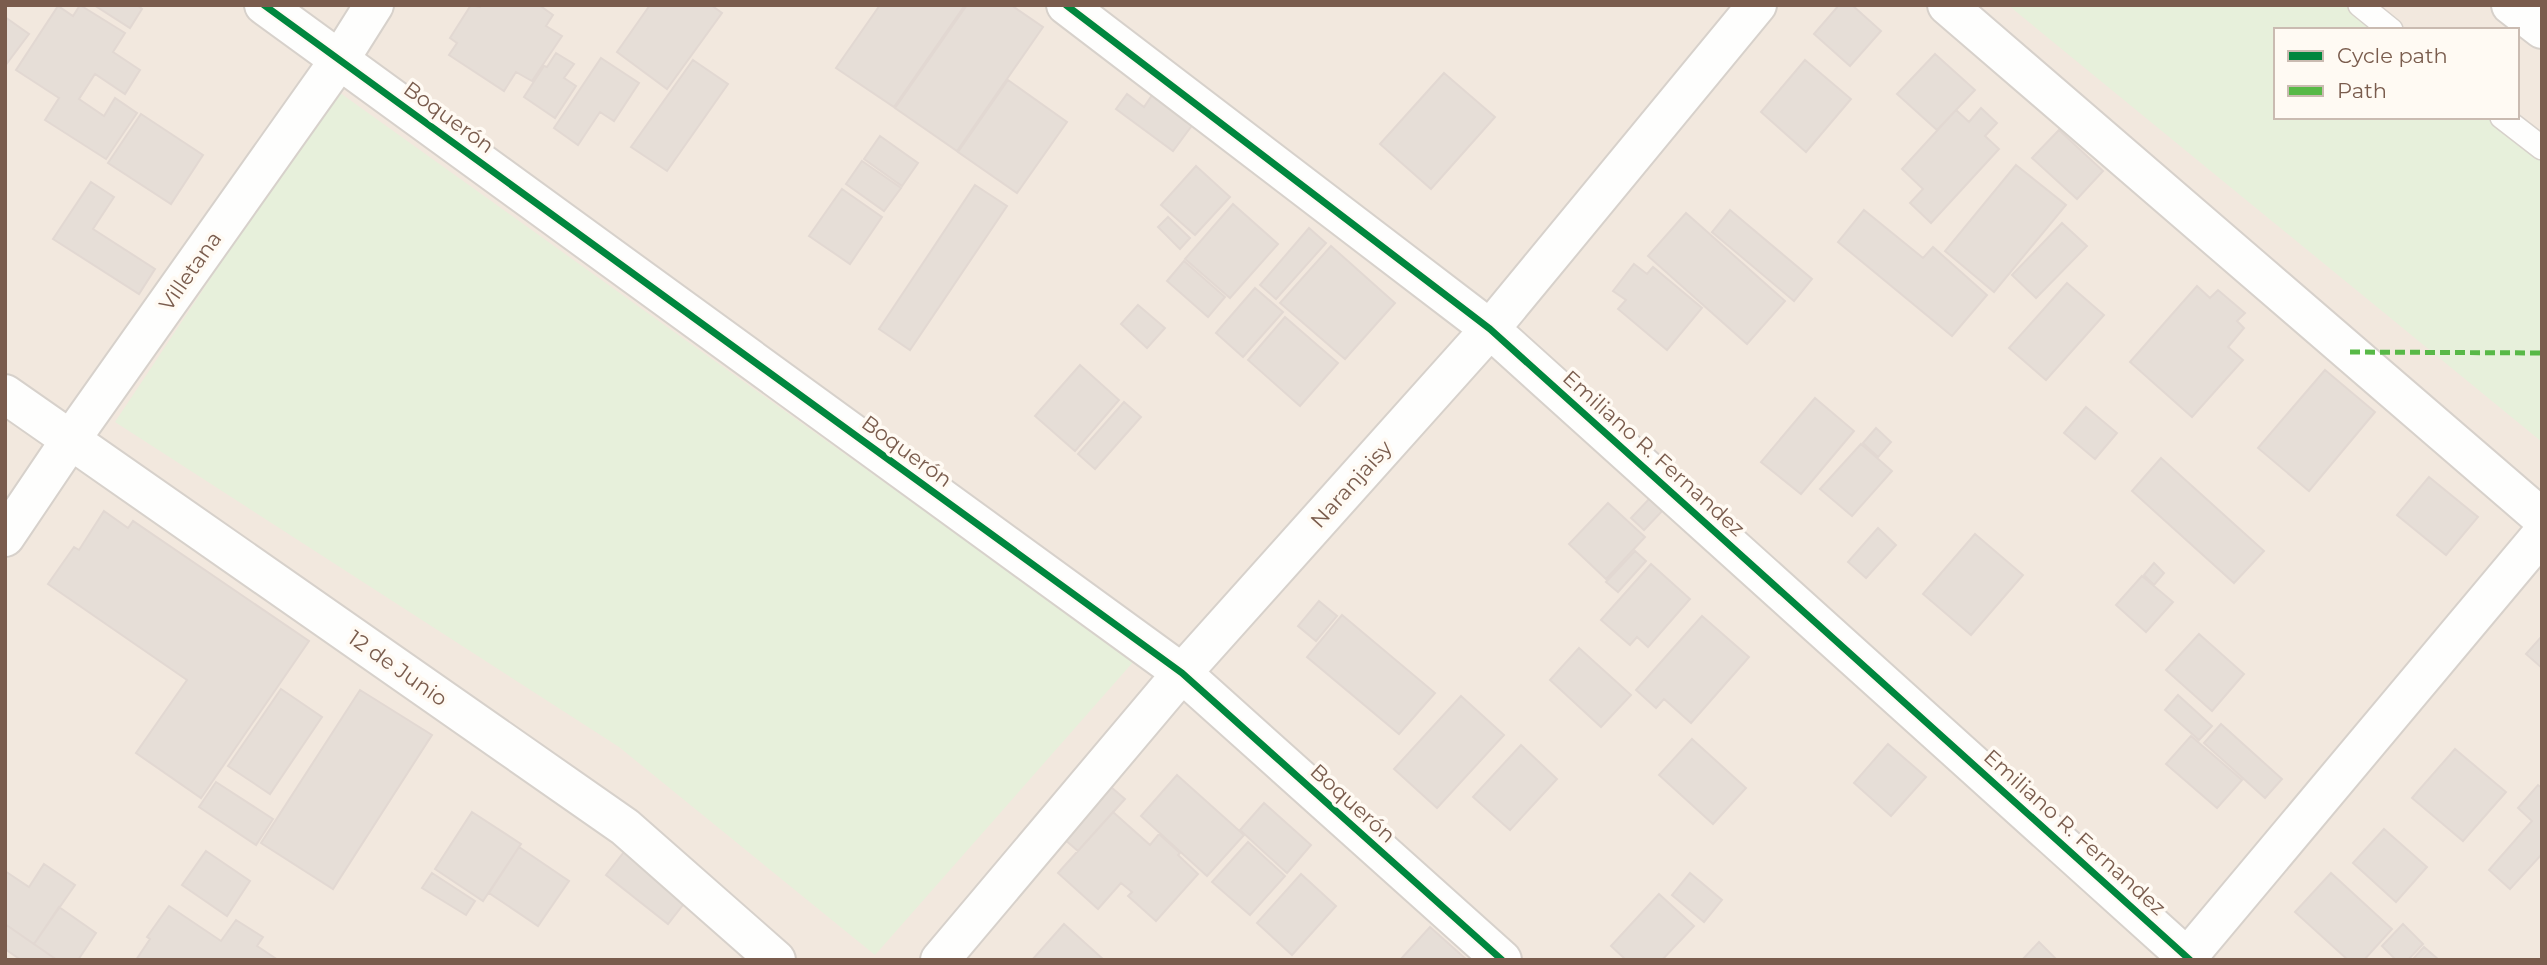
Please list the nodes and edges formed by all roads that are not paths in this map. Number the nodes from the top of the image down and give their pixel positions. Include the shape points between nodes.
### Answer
1 (264, 5) edge
2 (374, 5) edge
3 (1066, 5) edge
4 (1757, 5) edge
5 (1947, 5) edge
6 (2360, 5) edge
7 (2511, 5) edge
8 (2389, 28) edge
9 (2542, 29) edge
10 (340, 59) junction
11 (2505, 119) edge
12 (2542, 148) edge
13 (1490, 329) junction
14 (5, 394) edge
15 (71, 439) junction
16 (2542, 518) edge
17 (2542, 534) edge
18 (5, 537) edge
19 (1182, 673) junction
20 (2187, 959) edge
21 (776, 960) edge
22 (940, 960) edge
23 (1502, 960) edge

1 - 10 street, Boquerón
2 - 10 street, Villetana
3 - 13 street, Emiliano R. Fernandez
4 - 13 street, Naranjaisy
5 - 16 street
6 - 8 lane
7 - 9 street
10 - 15 street, Villetana
10 - 19 street, Boquerón
11 - 12 lane
13 - 19 street, Naranjaisy
13 - 20 street, Emiliano R. Fernandez
14 - 15 street, 12 de Junio
15 - 18 street, Villetana
15 - 21 street, 12 de Junio via 625,827
17 - 20 street
19 - 22 street, Naranjaisy
19 - 23 street, Boquerón

